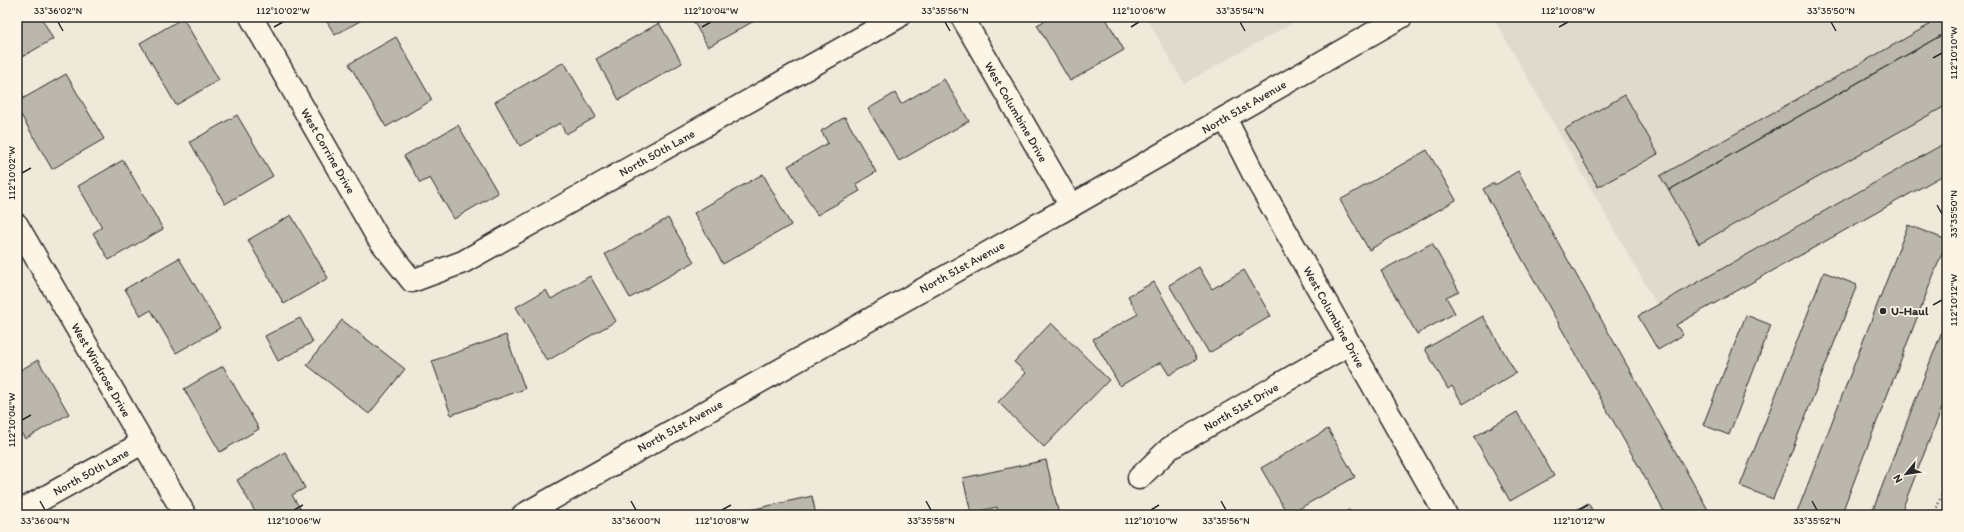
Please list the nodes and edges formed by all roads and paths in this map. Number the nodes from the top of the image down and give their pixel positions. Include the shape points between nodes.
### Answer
1 (251, 17) edge
2 (898, 17) edge
3 (962, 17) edge
4 (1401, 17) edge
5 (1225, 118) junction
6 (1071, 206) junction
7 (17, 225) edge
8 (412, 281) joint
9 (1349, 344) junction
10 (144, 442) junction
11 (1139, 478) dead end
12 (1947, 482) edge
13 (17, 513) edge
14 (185, 515) edge
15 (523, 515) edge
16 (1446, 515) edge
17 (1934, 515) edge

1 - 8 street, West Corrine Drive via 378,238
2 - 8 street, North 50th Lane via 463,262
3 - 6 street, West Columbine Drive
4 - 5 street, North 51st Avenue
5 - 6 street, North 51st Avenue
5 - 9 street, West Columbine Drive
6 - 15 street, North 51st Avenue
7 - 10 street, West Windrose Drive
9 - 11 street, North 51st Drive via 1170,448
9 - 16 street, West Columbine Drive
10 - 13 street, North 50th Lane
10 - 14 street, West Windrose Drive
12 - 17 path

